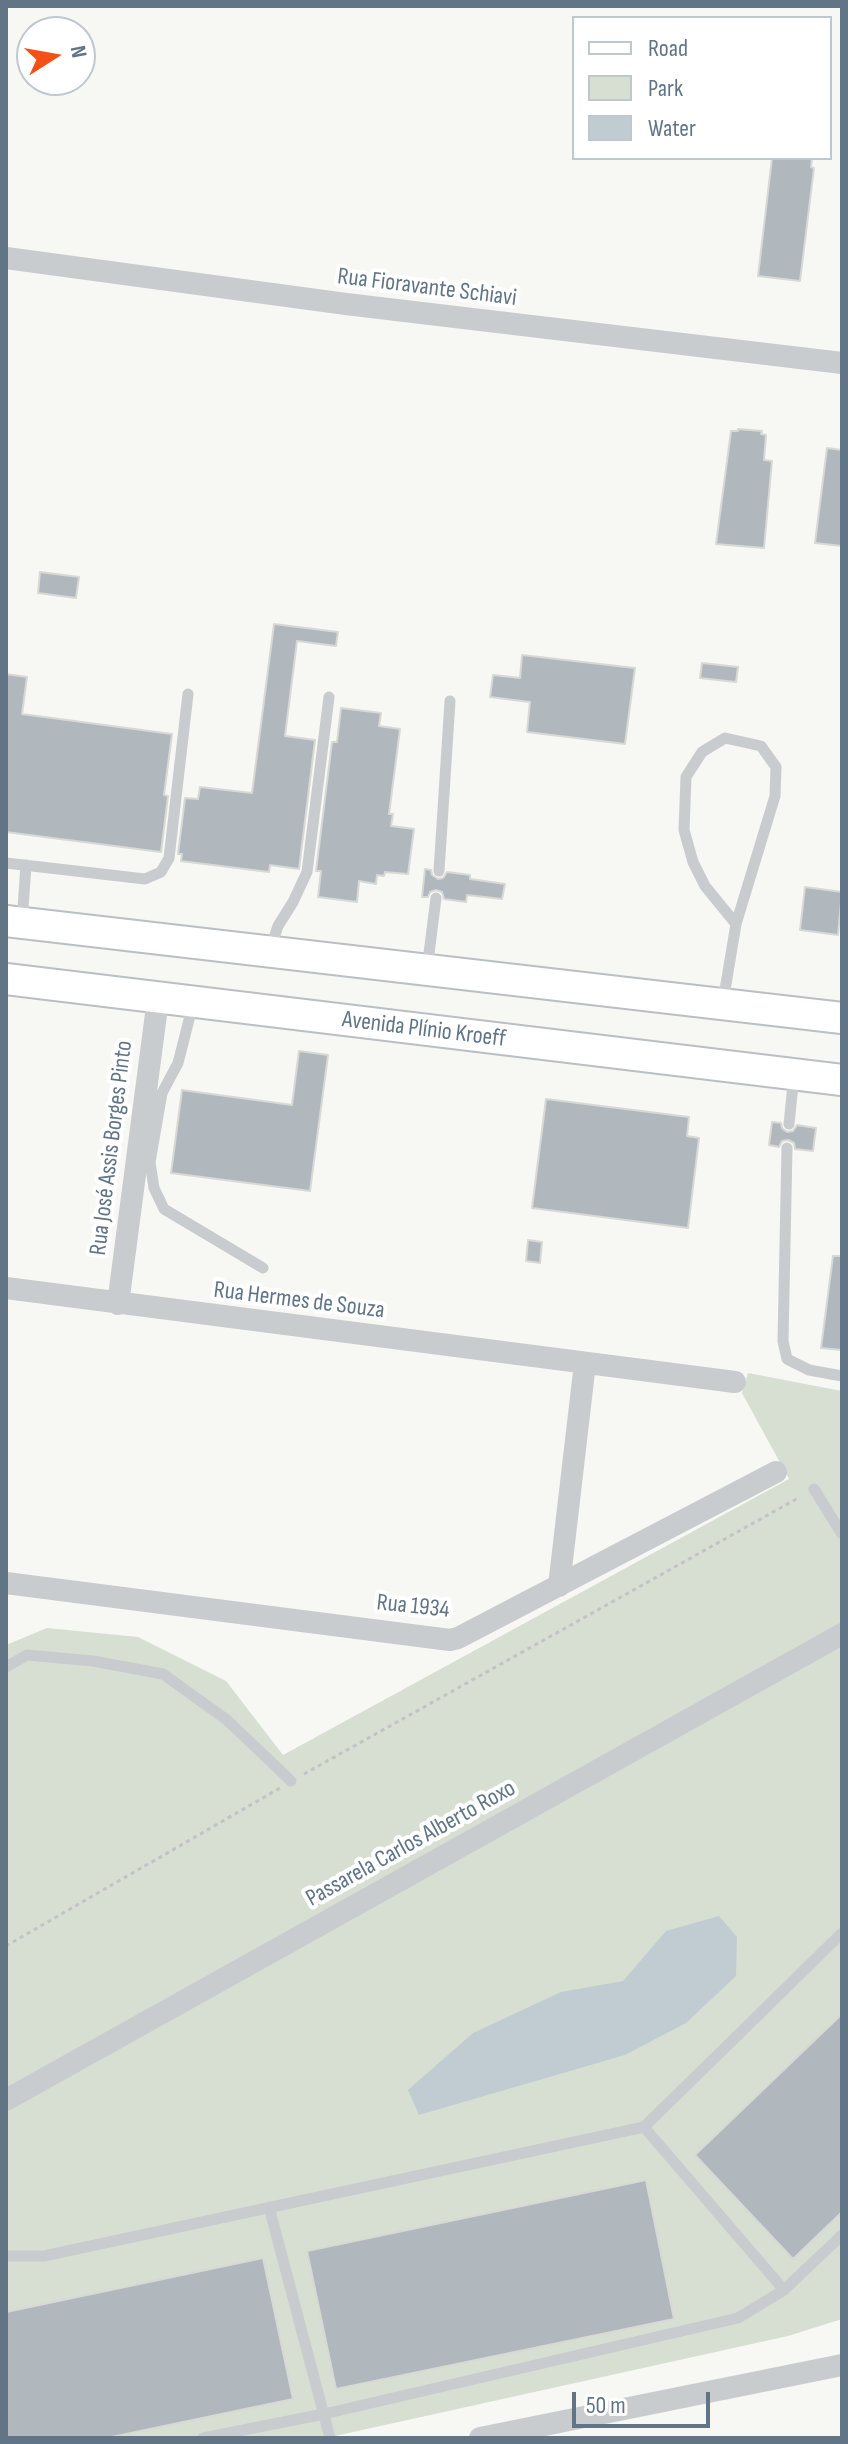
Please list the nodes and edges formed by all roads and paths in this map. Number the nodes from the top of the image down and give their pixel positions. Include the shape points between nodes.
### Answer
1 (6, 258) edge
2 (842, 363) edge
3 (188, 694) dead end
4 (329, 697) dead end
5 (450, 701) dead end
6 (6, 863) edge
7 (26, 865) junction
8 (439, 871) dead end
9 (436, 898) dead end
10 (14, 922) edge
11 (736, 924) junction
12 (269, 952) junction
13 (426, 970) junction
14 (6, 979) edge
15 (158, 999) junction
16 (193, 1003) junction
17 (723, 1003) junction
18 (842, 1018) edge
19 (794, 1074) junction
20 (842, 1080) edge
21 (789, 1124) dead end
22 (787, 1148) dead end
23 (263, 1268) dead end
24 (6, 1288) edge
25 (118, 1304) junction
26 (585, 1363) junction
27 (842, 1376) edge
28 (735, 1382) dead end
29 (776, 1472) dead end
30 (814, 1489) joint
31 (842, 1534) edge
32 (6, 1583) edge
33 (559, 1586) junction
34 (842, 1634) edge
35 (6, 1667) edge
36 (291, 1781) junction
37 (842, 1933) edge
38 (6, 1946) edge
39 (6, 2100) edge
40 (644, 2127) junction
41 (269, 2207) junction
42 (842, 2235) edge
43 (6, 2256) edge
44 (784, 2290) junction
45 (842, 2365) edge
46 (324, 2414) junction
47 (203, 2438) edge
48 (330, 2438) edge
49 (480, 2438) edge

1 - 2 street, Rua Fioravante Schiavi
3 - 7 lane via 169,858 161,872 145,879
4 - 12 lane via 307,872
5 - 8 lane
6 - 7 lane
7 - 10 lane
9 - 13 lane
10 - 12 main road
11 - 11 lane via 705,886 684,830 686,777 702,752 725,738 761,746 776,767 775,796
11 - 17 lane
12 - 13 main road
13 - 17 main road
14 - 15 main road, Avenida Plínio Kroeff
15 - 16 main road, Avenida Plínio Kroeff
15 - 25 street, Rua José Assis Borges Pinto
16 - 19 main road, Avenida Plínio Kroeff
16 - 23 lane via 178,1063 162,1093 150,1162 154,1188 164,1209
17 - 18 main road
19 - 20 main road, Avenida Plínio Kroeff
19 - 21 lane
22 - 27 lane via 787,1359 809,1370
24 - 25 street, Rua Hermes de Souza
25 - 26 street, Rua Hermes de Souza
26 - 28 street, Rua Hermes de Souza
26 - 33 street
29 - 33 street, Rua 1934
30 - 31 lane
30 - 36 path
32 - 33 street, Rua 1934 via 450,1640
34 - 39 street, Passarela Carlos Alberto Roxo
35 - 36 lane via 27,1655 163,1674 227,1720
36 - 38 path
37 - 40 lane
40 - 41 lane
40 - 44 lane
41 - 43 lane via 44,2256
41 - 46 lane
42 - 44 lane
44 - 46 lane via 738,2318
45 - 49 street
46 - 47 lane
46 - 48 lane

